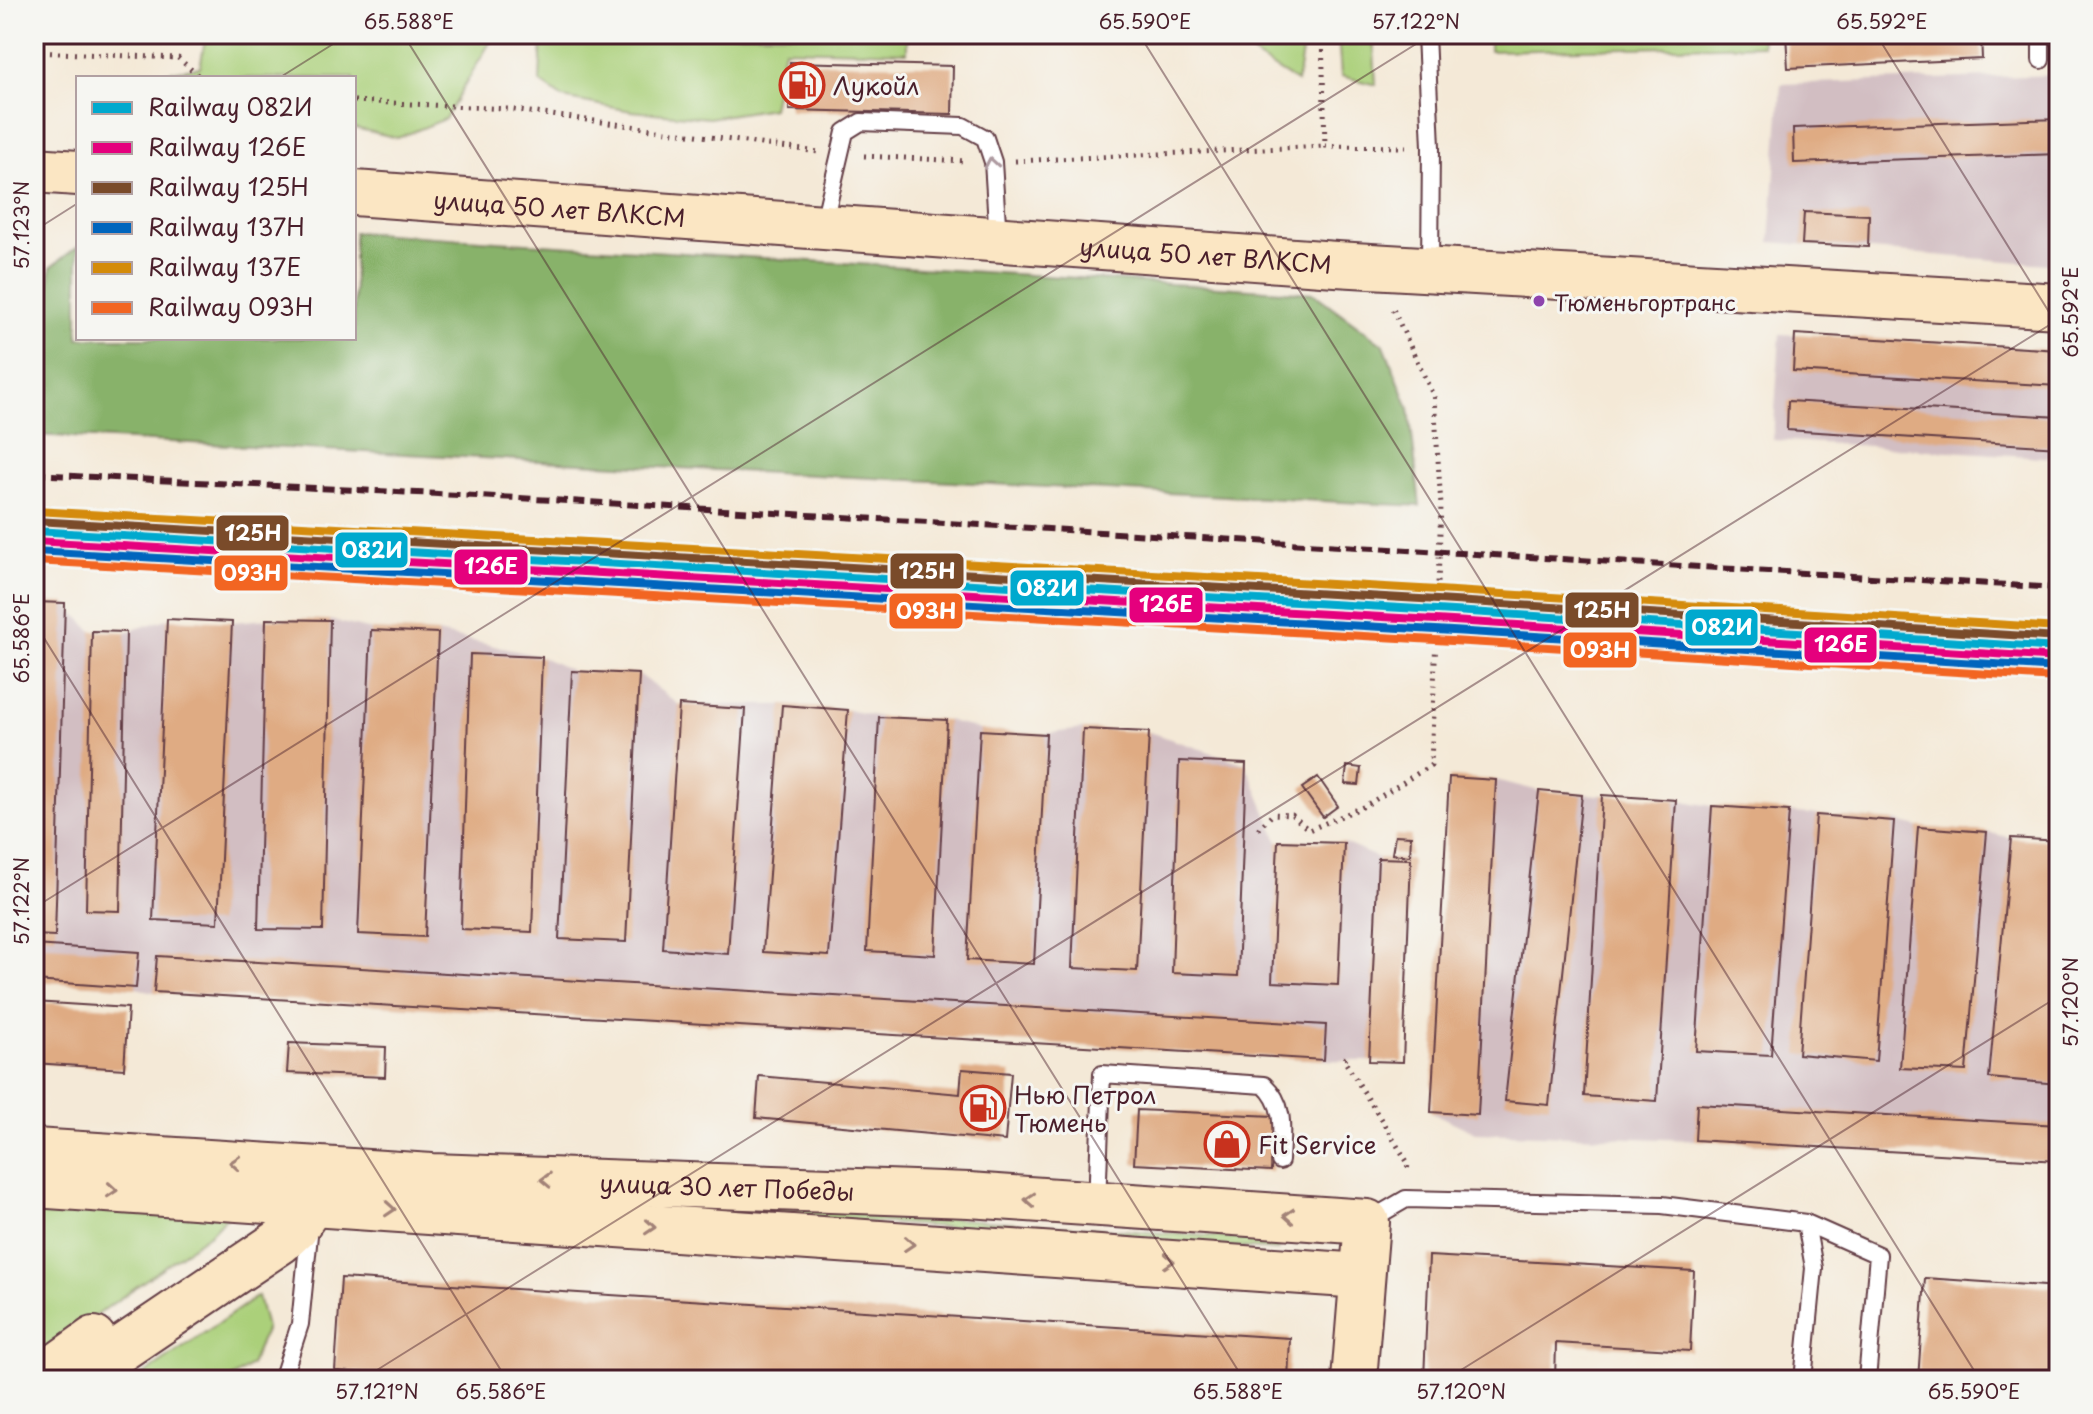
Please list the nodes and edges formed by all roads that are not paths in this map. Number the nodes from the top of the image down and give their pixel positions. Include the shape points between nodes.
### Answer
1 (1426, 34) edge
2 (2041, 34) edge
3 (2041, 60) dead end
4 (34, 170) edge
5 (76, 173) edge
6 (356, 193) edge
7 (823, 227) junction
8 (998, 240) junction
9 (1430, 270) junction
10 (2059, 306) edge
11 (34, 1151) edge
12 (1280, 1161) dead end
13 (34, 1185) edge
14 (313, 1186) junction
15 (1097, 1205) junction
16 (1367, 1222) junction
17 (1806, 1223) junction
18 (1362, 1276) junction
19 (89, 1374) edge
20 (37, 1380) edge
21 (282, 1380) edge
22 (1354, 1380) edge
23 (1803, 1380) edge
24 (1867, 1380) edge

1 - 9 lane
2 - 3 lane
4 - 5 street
6 - 7 street, улица 50 лет ВЛКСМ
7 - 8 street, улица 50 лет ВЛКСМ
8 -> 7 lane via 993,162 985,138 963,126 861,122 845,132
8 - 9 street, улица 50 лет ВЛКСМ
9 - 10 street, улица 50 лет ВЛКСМ
14 -> 11 street, улица 30 лет Победы
12 - 15 lane via 1282,1111 1264,1085 1102,1074
13 -> 14 street, улица 30 лет Победы
15 -> 14 street, улица 30 лет Победы via 969,1195 432,1176
14 -> 18 street, улица 30 лет Победы
14 - 19 street via 295,1228 281,1241
14 - 20 street
14 - 21 lane via 300,1324
16 -> 15 street, улица 30 лет Победы
16 - 17 lane via 1406,1199 1449,1198 1662,1205
16 - 18 street
17 - 23 lane via 1814,1268
17 - 24 lane via 1878,1255
18 - 22 street

